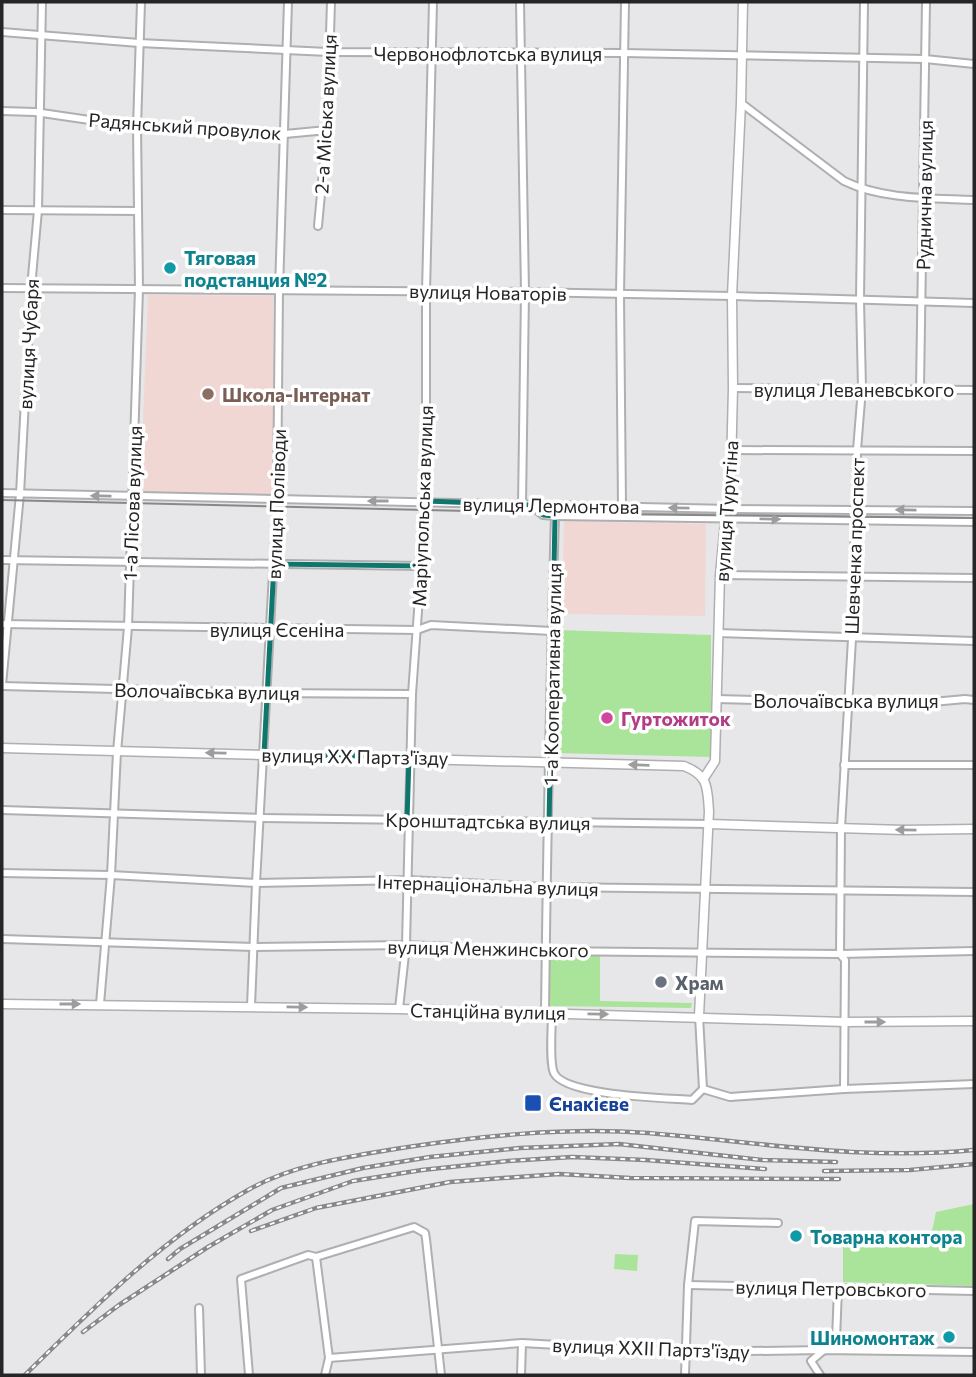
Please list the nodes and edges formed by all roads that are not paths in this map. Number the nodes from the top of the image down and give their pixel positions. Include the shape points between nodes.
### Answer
1 (42, 2) edge
2 (141, 2) edge
3 (288, 2) edge
4 (331, 2) edge
5 (433, 2) edge
6 (520, 2) edge
7 (625, 2) edge
8 (743, 2) edge
9 (864, 2) edge
10 (926, 2) edge
11 (2, 32) edge
12 (42, 34) junction
13 (139, 43) junction
14 (287, 49) junction
15 (328, 52) junction
16 (432, 53) junction
17 (520, 53) junction
18 (623, 53) junction
19 (740, 55) junction
20 (864, 58) junction
21 (925, 60) junction
22 (974, 64) edge
23 (741, 103) junction
24 (2, 111) edge
25 (40, 113) junction
26 (137, 127) junction
27 (327, 130) junction
28 (285, 134) junction
29 (861, 190) junction
30 (924, 198) junction
31 (974, 200) edge
32 (2, 210) edge
33 (38, 210) junction
34 (138, 211) junction
35 (318, 226) dead end
36 (2, 288) edge
37 (31, 288) junction
38 (139, 289) junction
39 (279, 290) junction
40 (426, 292) junction
41 (525, 292) junction
42 (620, 294) junction
43 (732, 296) junction
44 (860, 300) junction
45 (923, 302) junction
46 (974, 303) edge
47 (733, 388) junction
48 (862, 388) junction
49 (920, 388) junction
50 (974, 390) edge
51 (732, 450) junction
52 (857, 450) junction
53 (974, 451) edge
54 (2, 493) edge
55 (20, 494) junction
56 (132, 496) junction
57 (277, 500) junction
58 (426, 501) junction
59 (522, 505) junction
60 (530, 505) junction
61 (622, 507) junction
62 (730, 509) junction
63 (855, 510) junction
64 (974, 511) edge
65 (555, 516) junction
66 (726, 518) junction
67 (855, 520) junction
68 (974, 522) edge
69 (2, 560) edge
70 (13, 561) junction
71 (130, 563) junction
72 (274, 564) junction
73 (421, 566) junction
74 (720, 575) junction
75 (853, 578) junction
76 (974, 578) edge
77 (5, 624) edge
78 (128, 627) junction
79 (271, 629) junction
80 (417, 629) junction
81 (552, 631) junction
82 (718, 633) junction
83 (852, 639) junction
84 (974, 641) edge
85 (2, 686) edge
86 (123, 689) junction
87 (267, 693) junction
88 (412, 694) junction
89 (717, 698) junction
90 (974, 701) edge
91 (847, 702) junction
92 (2, 748) edge
93 (117, 752) junction
94 (264, 754) junction
95 (409, 757) junction
96 (550, 761) junction
97 (844, 765) junction
98 (974, 765) edge
99 (704, 778) junction
100 (2, 810) edge
101 (114, 813) junction
102 (261, 818) junction
103 (407, 820) junction
104 (550, 823) junction
105 (709, 824) junction
106 (841, 828) junction
107 (974, 829) edge
108 (2, 873) edge
109 (111, 875) junction
110 (409, 880) junction
111 (256, 883) junction
112 (546, 887) junction
113 (706, 890) junction
114 (841, 891) junction
115 (974, 892) edge
116 (2, 939) edge
117 (104, 942) junction
118 (406, 945) junction
119 (254, 947) junction
120 (546, 951) junction
121 (974, 951) edge
122 (702, 952) junction
123 (839, 954) junction
124 (2, 1004) edge
125 (100, 1004) junction
126 (251, 1006) junction
127 (399, 1009) junction
128 (549, 1013) junction
129 (699, 1016) junction
130 (974, 1021) edge
131 (845, 1022) junction
132 (974, 1084) edge
133 (702, 1089) junction
134 (844, 1089) junction
135 (778, 1223) dead end
136 (316, 1257) junction
137 (688, 1285) junction
138 (838, 1287) junction
139 (974, 1291) edge
140 (199, 1308) dead end
141 (522, 1343) junction
142 (438, 1349) junction
143 (823, 1350) junction
144 (685, 1352) junction
145 (974, 1352) edge
146 (329, 1358) junction
147 (201, 1375) edge
148 (248, 1375) edge
149 (325, 1375) edge
150 (441, 1375) edge
151 (521, 1375) edge
152 (685, 1375) edge
153 (820, 1375) edge

1 - 12 street, вулиця Чубаря
2 - 13 street, 1-а Лісова вулиця
3 - 14 street, вулиця Поліводи
4 - 15 street, 2-а Міська вулиця
5 - 16 street, Маріупольська вулиця
6 - 17 street
7 - 18 street
8 - 19 street, вулиця Турутіна
9 - 20 street, Шевченка проспект
10 - 21 street, Руднична вулиця
11 - 12 street, Червонофлотська вулиця
12 - 13 street, Червонофлотська вулиця
12 - 25 street, вулиця Чубаря
13 - 14 street, Червонофлотська вулиця
13 - 26 street, 1-а Лісова вулиця
14 - 15 street, Червонофлотська вулиця
14 - 28 street, вулиця Поліводи
15 - 16 street, Червонофлотська вулиця
15 - 27 street, 2-а Міська вулиця
16 - 17 street, Червонофлотська вулиця
16 - 40 street, Маріупольська вулиця
17 - 18 street, Червонофлотська вулиця
17 - 41 street
18 - 19 street, Червонофлотська вулиця
18 - 42 street
19 - 20 street, Червонофлотська вулиця
19 - 23 street, вулиця Турутіна
20 - 21 street, Червонофлотська вулиця
20 - 29 street, Шевченка проспект
21 - 22 street, Червонофлотська вулиця
21 - 30 street, Руднична вулиця
23 - 29 street
23 - 43 street, вулиця Турутіна
24 - 25 street, Радянський провулок
25 - 26 street, Радянський провулок
25 - 33 street, вулиця Чубаря
26 - 28 street, Радянський провулок
26 - 34 street, 1-а Лісова вулиця
27 - 28 street, Радянський провулок
27 - 35 street, 2-а Міська вулиця
28 - 39 street, вулиця Поліводи
29 - 30 street
29 - 44 street, Шевченка проспект
30 - 31 street
30 - 45 street, Руднична вулиця
32 - 33 street
33 - 34 street
33 - 37 street, вулиця Чубаря
34 - 38 street, 1-а Лісова вулиця
36 - 37 street, вулиця Новаторів
37 - 38 street, вулиця Новаторів
37 - 55 street, вулиця Чубаря
38 - 39 street, вулиця Новаторів
38 - 56 street, 1-а Лісова вулиця
39 - 40 street, вулиця Новаторів
39 - 57 street, вулиця Поліводи
40 - 41 street, вулиця Новаторів
40 - 58 street, Маріупольська вулиця
41 - 42 street, вулиця Новаторів
41 - 59 street
42 - 43 street, вулиця Новаторів
42 - 61 street
43 - 44 street, вулиця Новаторів
43 - 47 street, вулиця Турутіна
44 - 45 street, вулиця Новаторів
44 - 48 street, Шевченка проспект
45 - 46 street, вулиця Новаторів
45 - 49 street, Руднична вулиця
47 - 48 street, вулиця Леваневського
47 - 51 street, вулиця Турутіна
48 - 49 street, вулиця Леваневського
48 - 52 street, Шевченка проспект
49 - 50 street, вулиця Леваневського
51 - 52 street
51 - 62 street, вулиця Турутіна
52 - 53 street
52 - 63 street, Шевченка проспект
54 - 55 street, вулиця Лермонтова
56 -> 55 street, вулиця Лермонтова
55 - 70 street, вулиця Чубаря
56 - 57 street, вулиця Лермонтова
56 - 71 street, 1-а Лісова вулиця
58 -> 57 street, вулиця Лермонтова
57 - 72 street, вулиця Поліводи
58 - 59 street, вулиця Лермонтова
58 - 73 street, Маріупольська вулиця
59 - 60 street, вулиця Лермонтова
60 - 61 street, вулиця Лермонтова
60 - 65 street via 543,515
62 -> 61 street, вулиця Лермонтова
62 - 63 street, вулиця Лермонтова
62 - 66 street, вулиця Турутіна
64 -> 63 street, вулиця Лермонтова
63 - 67 street, Шевченка проспект
65 - 66 street, вулиця Лермонтова
65 - 81 street, 1-а Кооперативна вулиця
66 -> 67 street, вулиця Лермонтова
66 - 74 street, вулиця Турутіна
67 - 68 street, вулиця Лермонтова
67 - 75 street, Шевченка проспект
69 - 70 street
70 - 71 street
70 - 77 street, вулиця Чубаря
71 - 72 street
71 - 78 street, 1-а Лісова вулиця
72 - 73 street
72 - 79 street, вулиця Поліводи
73 - 80 street, Маріупольська вулиця
74 - 75 street
74 - 82 street, вулиця Турутіна
75 - 76 street
75 - 83 street, Шевченка проспект
77 - 78 street, вулиця Єсеніна
77 - 85 street, вулиця Чубаря
78 - 79 street, вулиця Єсеніна
78 - 86 street, 1-а Лісова вулиця
79 - 80 street, вулиця Єсеніна
79 - 87 street, вулиця Поліводи
80 - 81 street, вулиця Єсеніна via 431,625
80 - 88 street, Маріупольська вулиця
81 - 96 street, 1-а Кооперативна вулиця
82 - 83 street
82 - 89 street, вулиця Турутіна
83 - 84 street
83 - 91 street, Шевченка проспект
85 - 86 street, Волочаївська вулиця
86 - 87 street, Волочаївська вулиця
86 - 93 street, 1-а Лісова вулиця
87 - 88 street, Волочаївська вулиця
87 - 94 street, вулиця Поліводи
88 - 95 street, Маріупольська вулиця
89 - 91 street, Волочаївська вулиця
89 - 99 street, вулиця Турутіна via 716,761
90 - 91 street, Волочаївська вулиця
91 - 97 street, Шевченка проспект
92 - 93 street, вулиця XX Партз'їзду
94 -> 93 street, вулиця XX Партз'їзду
93 - 101 street, 1-а Лісова вулиця
94 - 95 street, вулиця XX Партз'їзду
94 - 102 street, вулиця Поліводи
95 - 96 street, вулиця XX Партз'їзду
95 - 103 street, Маріупольська вулиця
99 -> 96 street, вулиця XX Партз'їзду via 684,766
96 - 104 street, 1-а Кооперативна вулиця
97 - 98 street
97 - 106 street, Шевченка проспект
99 - 105 street, вулиця Турутіна
100 - 101 street, Кронштадтська вулиця
101 - 102 street, Кронштадтська вулиця
101 - 109 street, 1-а Лісова вулиця
102 - 103 street, Кронштадтська вулиця
102 - 111 street, вулиця Поліводи
103 - 104 street, Кронштадтська вулиця
103 - 110 street, Маріупольська вулиця
104 - 105 street, Кронштадтська вулиця
104 - 112 street, 1-а Кооперативна вулиця
105 - 106 street, Кронштадтська вулиця
105 - 113 street, вулиця Турутіна
107 -> 106 street, Кронштадтська вулиця
106 - 114 street, Шевченка проспект
108 - 109 street, Інтернаціональна вулиця
109 - 111 street, Інтернаціональна вулиця
109 - 117 street, 1-а Лісова вулиця
110 - 111 street, Інтернаціональна вулиця
110 - 112 street, Інтернаціональна вулиця
110 - 118 street, Маріупольська вулиця
111 - 119 street, вулиця Поліводи
112 - 113 street, Інтернаціональна вулиця
112 - 120 street, 1-а Кооперативна вулиця
113 - 114 street, Інтернаціональна вулиця
113 - 122 street, вулиця Турутіна
114 - 115 street, Інтернаціональна вулиця
114 - 123 street, Шевченка проспект
116 - 117 street, вулиця Менжинського
117 - 119 street, вулиця Менжинського
117 - 125 street, 1-а Лісова вулиця
118 - 119 street, вулиця Менжинського
118 - 120 street, вулиця Менжинського
118 - 127 street, Маріупольська вулиця
119 - 126 street, вулиця Поліводи
120 - 122 street, вулиця Менжинського
120 - 128 street, 1-а Кооперативна вулиця
121 - 123 street, вулиця Менжинського
122 - 123 street, вулиця Менжинського
122 - 129 street, вулиця Турутіна
123 - 131 street, Шевченка проспект via 845,960
124 -> 125 street, Станційна вулиця
125 - 126 street, Станційна вулиця
126 -> 127 street, Станційна вулиця
127 - 128 street, Станційна вулиця
128 -> 129 street, Станційна вулиця
128 - 133 street, 1-а Кооперативна вулиця via 553,1072 560,1081 600,1092 692,1100
129 - 131 street, Станційна вулиця
129 - 133 street
131 -> 130 street, Станційна вулиця
131 - 134 street, Шевченка проспект
132 - 134 street
133 - 134 street via 730,1097
135 - 137 street via 695,1221
136 - 142 street via 404,1229 421,1229 426,1238
136 - 146 street
136 - 148 street via 308,1255 241,1279
137 - 138 street, вулиця Петровського
137 - 144 street
138 - 139 street, вулиця Петровського
138 - 143 street via 836,1340
140 - 147 street
141 - 142 street, вулиця XXII Партз'їзду
141 - 144 street, вулиця XXII Партз'їзду
141 - 151 street
142 - 146 street, вулиця XXII Партз'їзду
142 - 150 street
143 - 144 street, вулиця XXII Партз'їзду
143 - 145 street, вулиця XXII Партз'їзду
143 - 153 street via 811,1361
144 - 152 street
146 - 149 street

